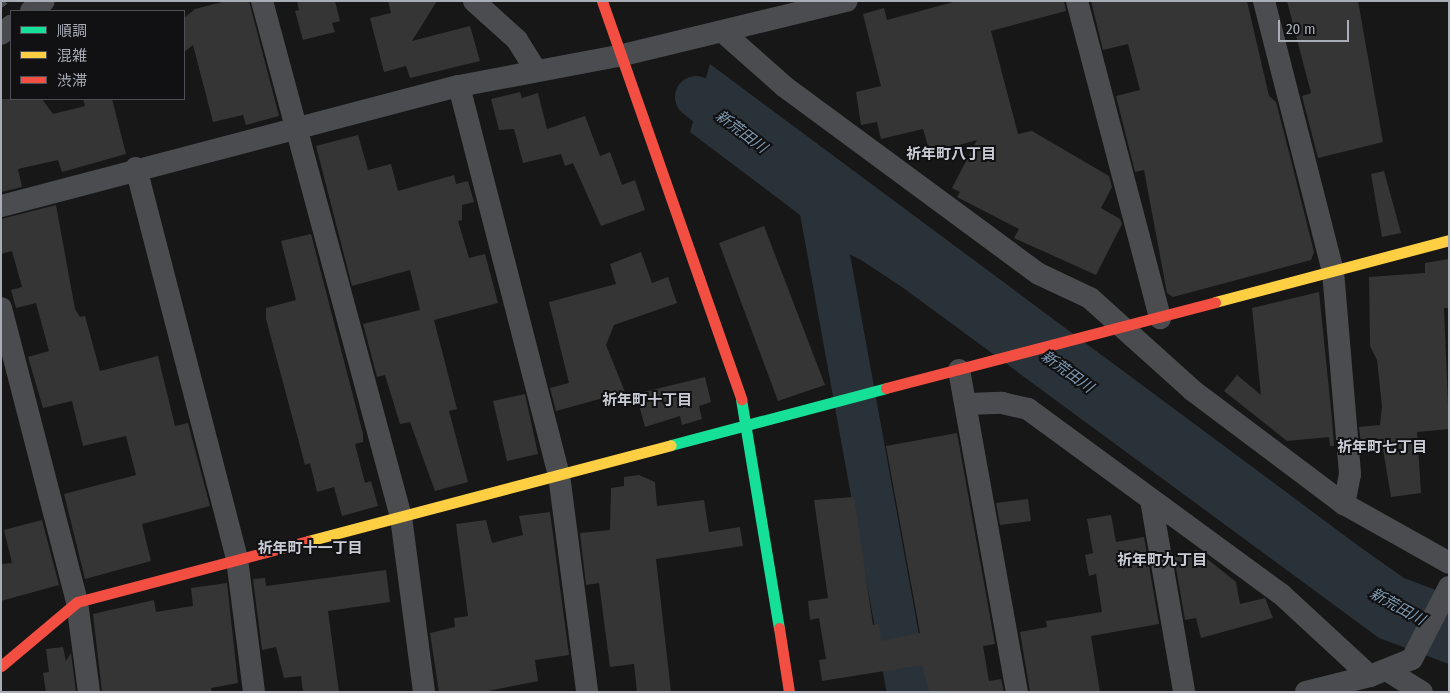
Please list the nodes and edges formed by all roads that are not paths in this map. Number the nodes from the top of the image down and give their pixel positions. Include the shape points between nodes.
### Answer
1 (44, 1) edge
2 (262, 1) edge
3 (474, 1) edge
4 (602, 1) edge
5 (847, 1) edge
6 (1077, 1) edge
7 (1264, 1) edge
8 (32, 10) edge
9 (724, 33) junction
10 (623, 55) junction
11 (536, 70) junction
12 (459, 86) junction
13 (295, 126) junction
14 (136, 168) junction
15 (1, 206) edge
16 (1449, 240) edge
17 (1333, 271) junction
18 (1, 308) edge
19 (1160, 318) junction
20 (1124, 327) junction
21 (962, 369) junction
22 (968, 404) junction
23 (749, 428) junction
24 (559, 474) junction
25 (1151, 500) junction
26 (1344, 504) junction
27 (401, 517) junction
28 (236, 559) junction
29 (1449, 563) edge
30 (1449, 587) edge
31 (77, 602) junction
32 (1, 666) edge
33 (1386, 671) junction
34 (89, 692) edge
35 (254, 692) edge
36 (424, 692) edge
37 (587, 692) edge
38 (789, 692) edge
39 (1017, 692) edge
40 (1184, 692) edge
41 (1306, 692) edge
42 (1422, 692) edge

1 - 8 street
2 - 13 street
3 - 11 street via 517,40
4 - 10 street
5 - 9 street
6 - 19 street
7 - 17 street
9 - 10 street
9 - 20 street via 785,87 1039,274 1090,298
10 - 11 street
10 - 23 street
11 - 12 street
12 - 13 street
12 - 24 street
13 - 14 street
13 - 27 street
14 - 15 street
14 - 28 street
16 - 17 street
17 - 19 street
17 - 26 street via 1350,474
18 - 31 street
19 - 20 street
20 - 21 street
20 - 26 street via 1192,390
21 - 22 street
21 - 23 street
22 - 25 street via 1002,403 1028,409
22 - 39 street
23 - 24 street
23 - 38 street
24 - 27 street
24 - 37 street
25 - 33 street
25 - 40 street
26 - 29 street
27 - 28 street
27 - 36 street
28 - 31 street
28 - 35 street
30 - 33 street via 1423,644
31 - 32 street
31 - 34 street
33 - 41 street
33 - 42 street

